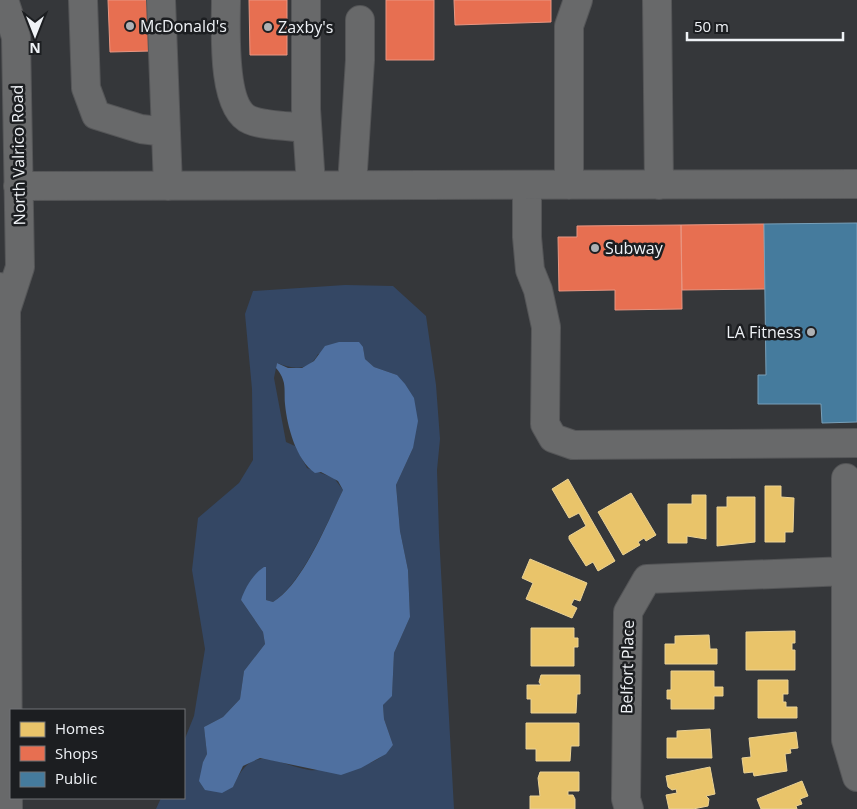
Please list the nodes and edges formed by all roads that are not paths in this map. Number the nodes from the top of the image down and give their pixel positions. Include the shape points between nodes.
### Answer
1 (2, 0) edge
2 (83, 0) edge
3 (161, 0) edge
4 (226, 0) edge
5 (306, 0) edge
6 (578, 0) edge
7 (657, 0) edge
8 (0, 4) edge
9 (360, 20) dead end
10 (307, 128) junction
11 (166, 132) junction
12 (857, 184) edge
13 (311, 185) junction
14 (352, 185) junction
15 (527, 185) junction
16 (569, 185) junction
17 (659, 185) junction
18 (18, 186) junction
19 (168, 186) junction
20 (3, 298) edge
21 (857, 443) edge
22 (846, 478) dead end
23 (847, 572) junction
24 (857, 777) edge
25 (8, 809) edge
26 (629, 809) edge

1 - 8 street, North Valrico Road
1 - 18 street, North Valrico Road via 16,36
2 - 11 street via 86,88 96,115 141,129
3 - 11 street
4 - 10 street via 227,76 239,113 250,120
5 - 10 street
6 - 16 street via 569,26
7 - 17 street
9 - 14 street
10 - 13 street
11 - 19 street
12 - 17 street
13 - 14 street
13 - 19 street
14 - 15 street
15 - 16 street
15 - 21 street via 530,270 546,327 545,424 553,438 573,445
16 - 17 street
18 - 19 street
18 - 20 street, North Valrico Road via 20,267
20 - 25 street, North Valrico Road
22 - 23 street
23 - 24 street via 846,740
23 - 26 street, Belfort Place via 647,580 628,612 626,799

